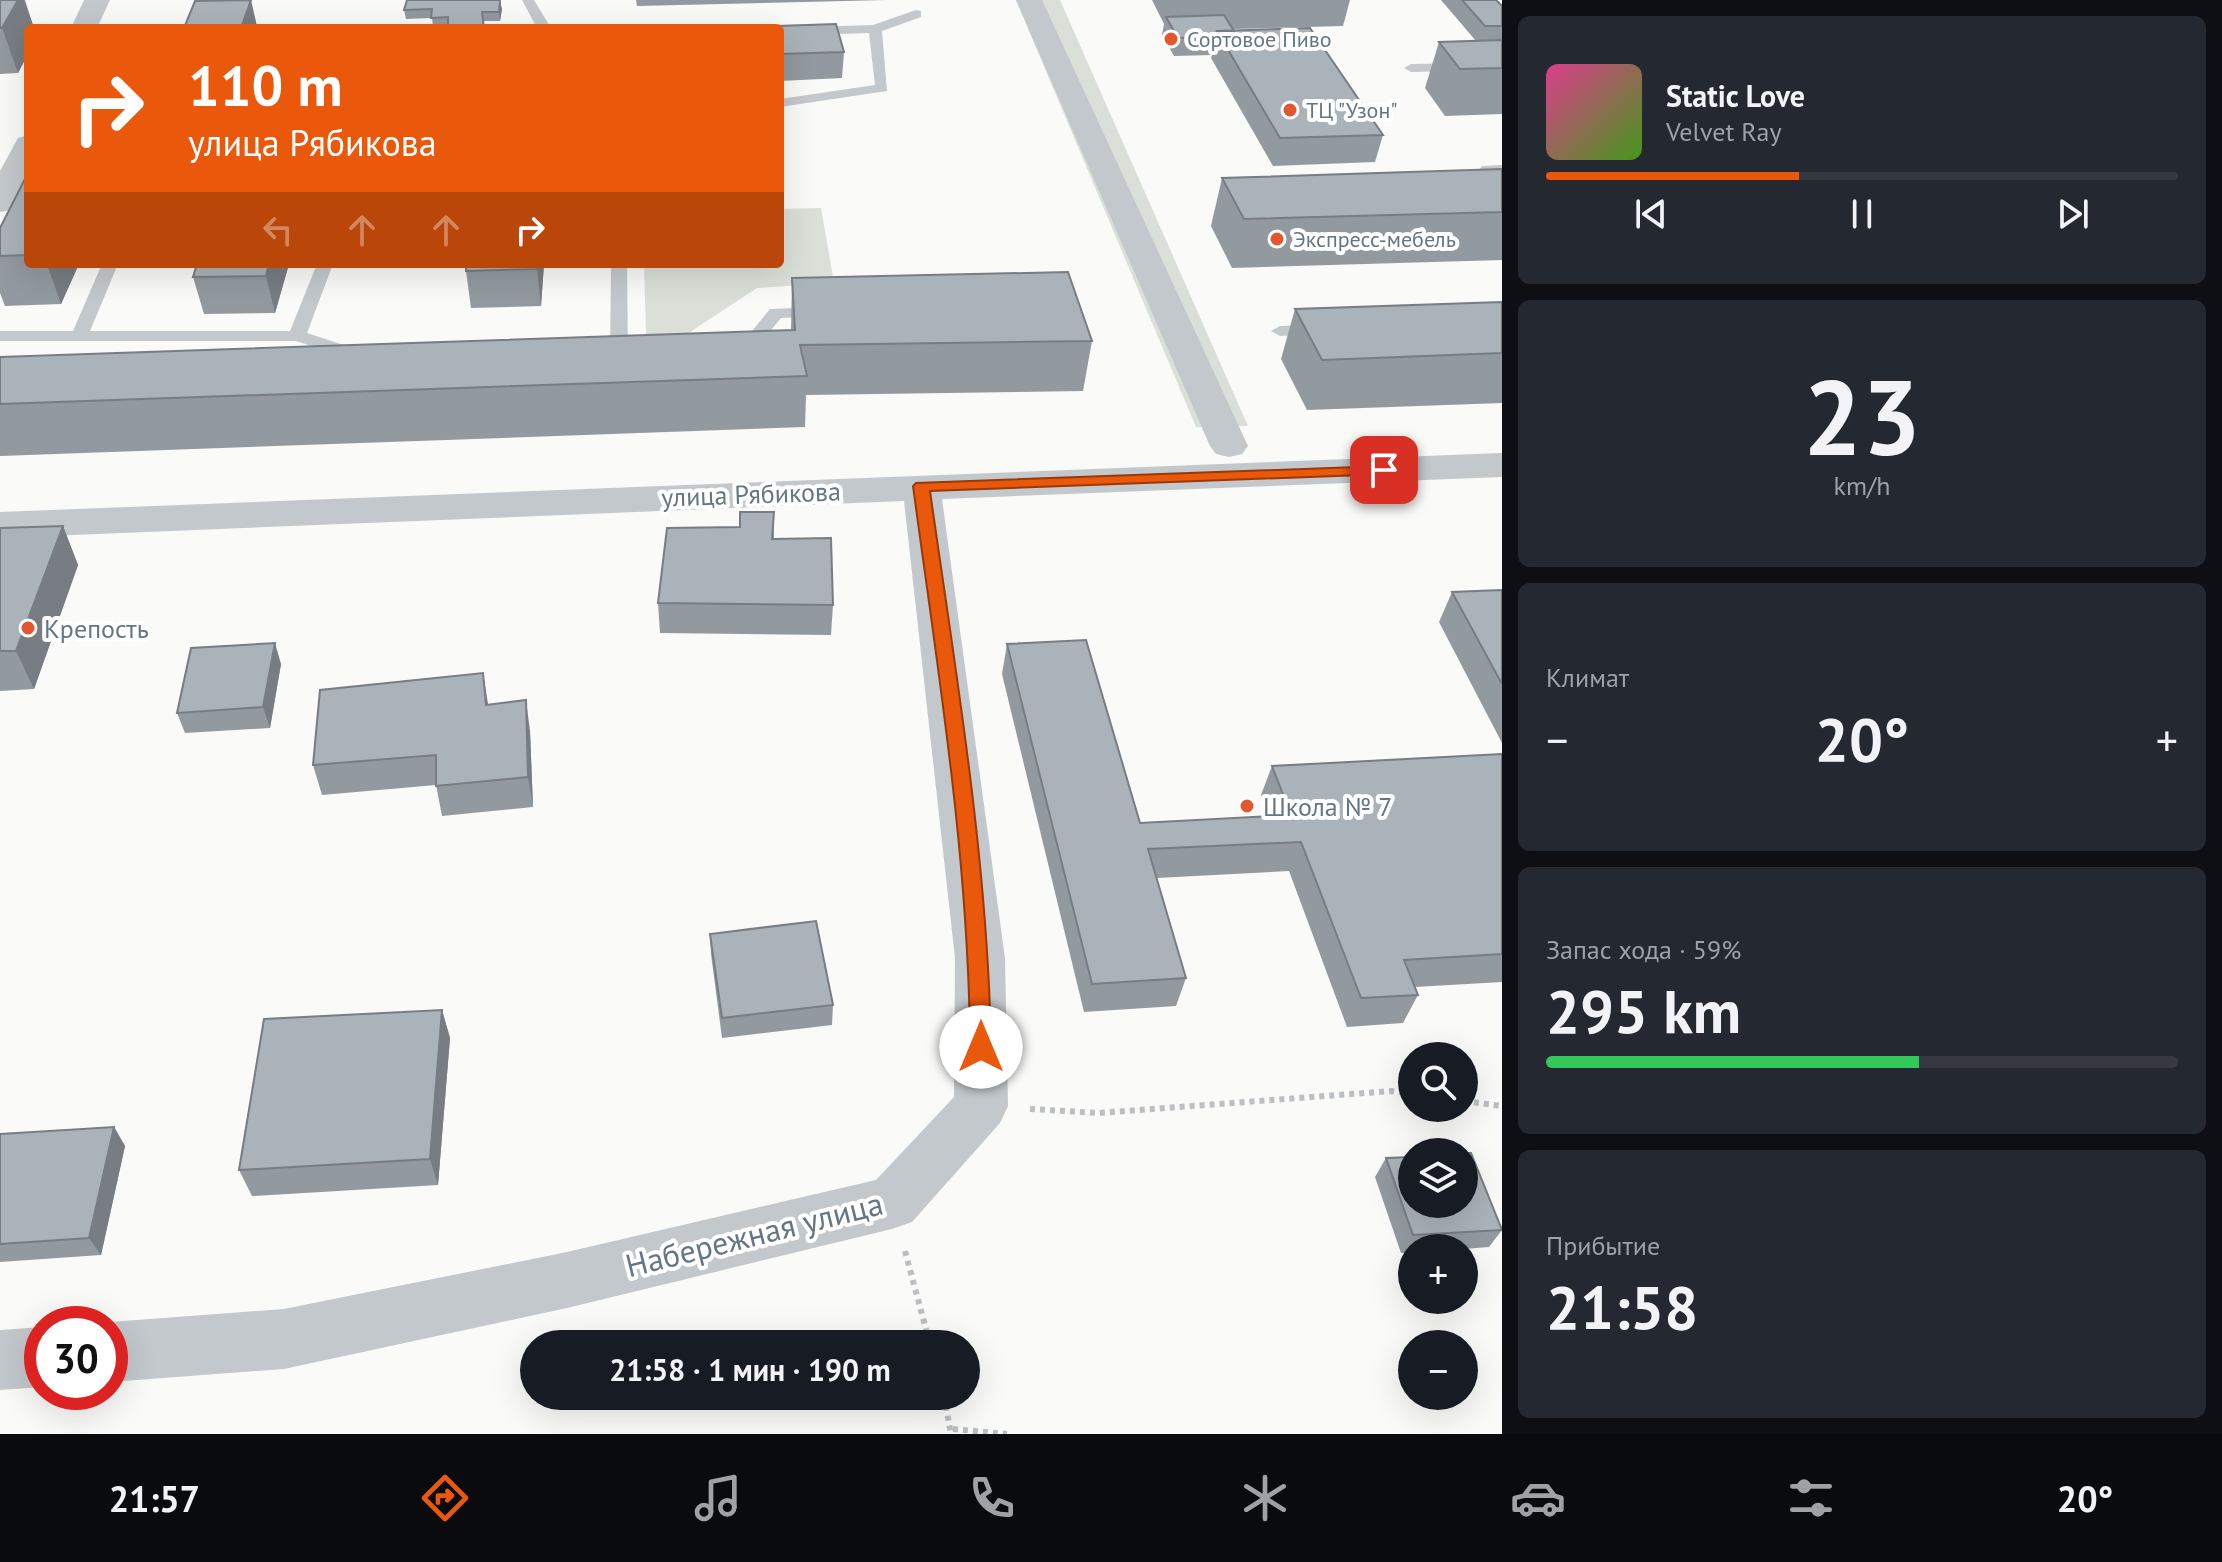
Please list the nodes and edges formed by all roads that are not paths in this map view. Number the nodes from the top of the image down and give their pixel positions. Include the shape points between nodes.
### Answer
1 (97, 0) edge
2 (528, 0) edge
3 (1029, 0) edge
4 (916, 14) dead end
5 (86, 24) edge
6 (542, 24) edge
7 (875, 29) junction
8 (784, 32) edge
9 (1502, 66) edge
10 (1411, 68) dead end
11 (784, 102) edge
12 (24, 152) edge
13 (1502, 169) edge
14 (1459, 192) edge
15 (0, 203) edge
16 (108, 268) edge
17 (323, 268) edge
18 (619, 268) edge
19 (838, 312) edge
20 (1328, 329) edge
21 (1280, 331) dead end
22 (80, 335) junction
23 (0, 336) edge
24 (297, 336) junction
25 (369, 360) edge
26 (723, 361) edge
27 (619, 365) edge
28 (1229, 446) dead end
29 (1502, 465) edge
30 (921, 486) junction
31 (0, 525) edge
32 (128, 1351) edge
33 (24, 1358) edge
34 (0, 1360) edge

1 - 5 street
2 - 6 lane
3 - 28 street
4 - 7 lane
7 - 8 lane
7 - 11 lane via 882,88
9 - 10 lane
12 - 15 street
13 - 14 lane via 1487,169 1474,192
16 - 22 lane
17 - 24 lane
18 - 27 lane
19 - 26 lane via 776,313 738,361
20 - 21 lane
22 - 23 lane
22 - 24 lane
24 - 25 lane
29 - 30 street, улица Рябикова
30 - 31 street, улица Рябикова
30 - 32 street, Набережная улица via 980,958 981,1106 892,1203 567,1280 284,1339
33 - 34 street

